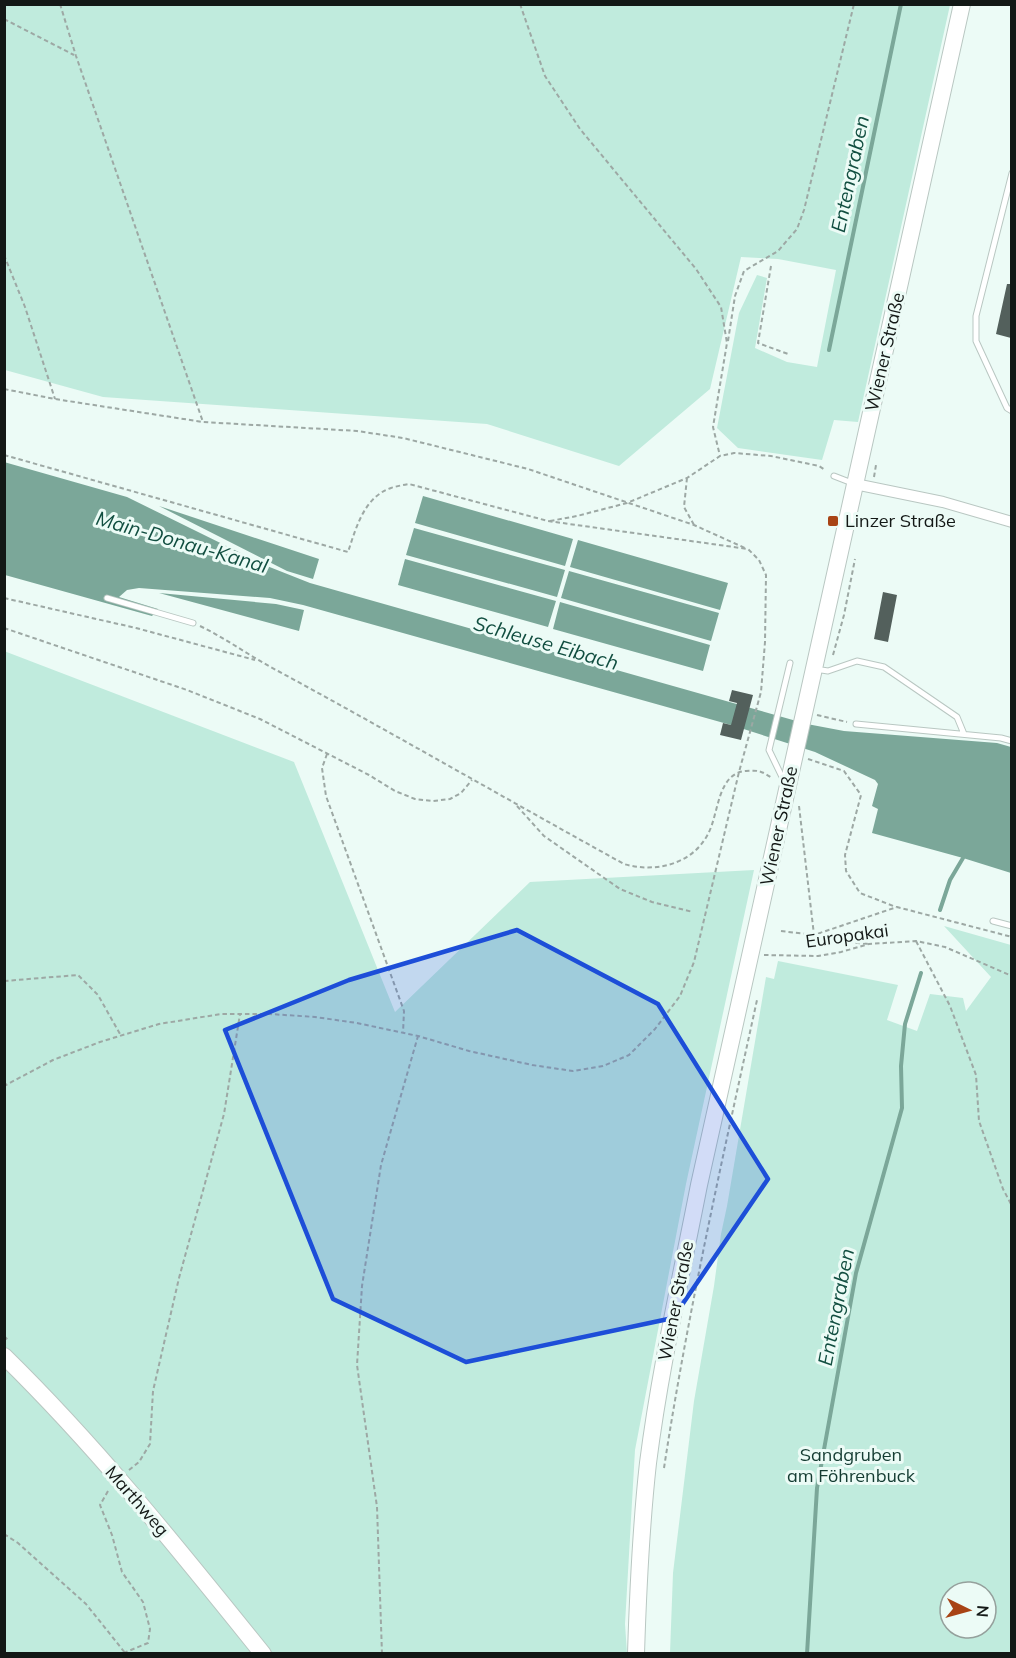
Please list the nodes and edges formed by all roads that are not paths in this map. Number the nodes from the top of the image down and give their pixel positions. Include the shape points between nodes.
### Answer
1 (962, 4) edge
2 (1011, 173) edge
3 (1011, 411) edge
4 (834, 476) road end
5 (855, 484) junction
6 (1011, 522) edge
7 (107, 598) dead end
8 (193, 623) road end
9 (790, 663) dead end
10 (814, 669) junction
11 (856, 724) road end
12 (964, 734) junction
13 (1011, 741) edge
14 (788, 788) junction
15 (993, 921) dead end
16 (1011, 926) edge
17 (4, 1356) edge
18 (263, 1653) edge
19 (636, 1653) edge

1 - 5 main road, Wiener Straße
2 - 3 lane via 976,316 976,341
4 - 5 lane
5 - 6 street via 943,502
5 - 10 main road, Wiener Straße
7 - 8 lane
9 - 14 lane via 769,750
10 - 12 lane via 828,670 858,661 884,667 957,717
10 - 14 main road, Wiener Straße via 800,757
11 - 12 lane
12 - 13 lane
14 - 19 main road, Wiener Straße via 699,1185 666,1353 645,1491
15 - 16 lane
17 - 18 main road, Marthweg via 118,1479

